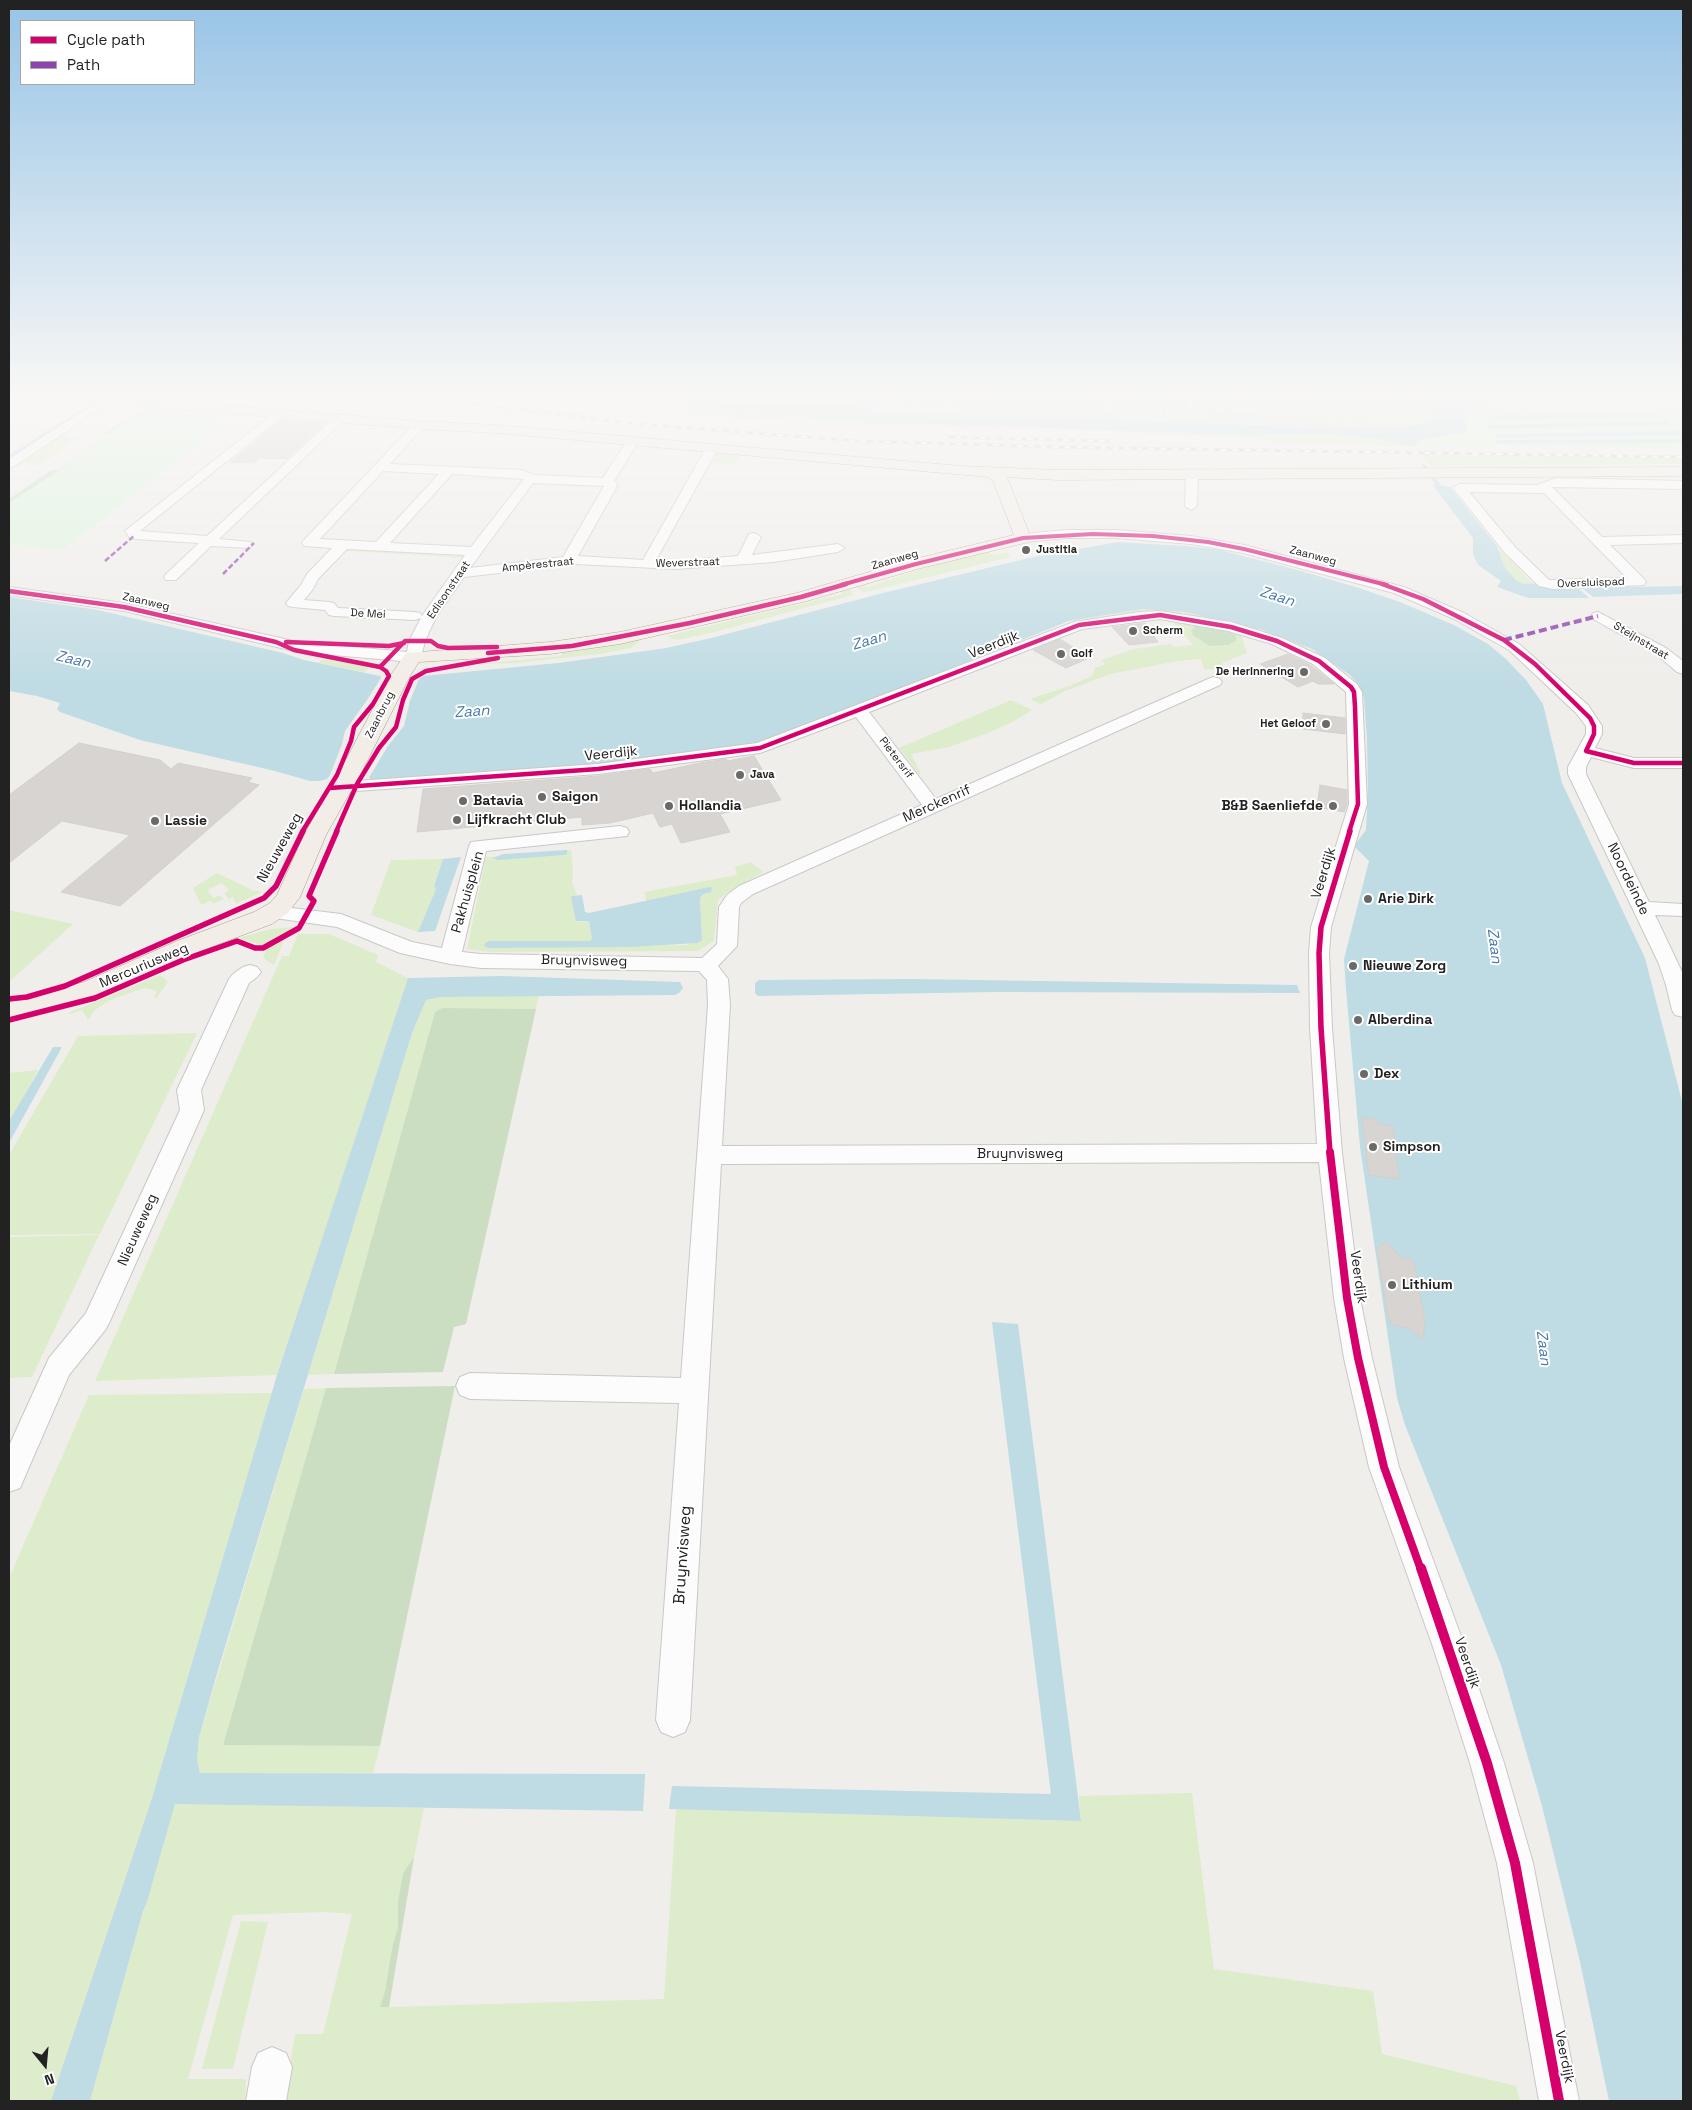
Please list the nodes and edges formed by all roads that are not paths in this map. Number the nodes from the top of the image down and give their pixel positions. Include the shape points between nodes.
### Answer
1 (179, 493) edge
2 (260, 493) edge
3 (356, 493) edge
4 (428, 493) edge
5 (519, 493) edge
6 (607, 493) edge
7 (687, 493) edge
8 (1000, 493) edge
9 (1191, 493) edge
10 (1463, 493) edge
11 (1552, 493) edge
12 (1191, 506) dead end
13 (754, 537) dead end
14 (1019, 539) junction
15 (1683, 539) edge
16 (210, 541) junction
17 (1599, 542) junction
18 (245, 545) dead end
19 (380, 546) junction
20 (340, 548) junction
21 (838, 548) dead end
22 (743, 560) junction
23 (468, 561) junction
24 (568, 561) junction
25 (647, 564) junction
26 (171, 577) dead end
27 (9, 591) edge
28 (1598, 609) dead end
29 (415, 616) dead end
30 (413, 658) junction
31 (1683, 669) edge
32 (1214, 682) dead end
33 (860, 711) junction
34 (1586, 751) junction
35 (1683, 763) edge
36 (349, 783) junction
37 (932, 806) junction
38 (620, 832) dead end
39 (1642, 908) junction
40 (1683, 910) edge
41 (275, 912) junction
42 (450, 957) junction
43 (706, 966) junction
44 (250, 972) dead end
45 (9, 1009) edge
46 (1683, 1010) edge
47 (1330, 1154) junction
48 (710, 1155) junction
49 (470, 1386) dead end
50 (694, 1391) junction
51 (9, 1478) edge
52 (673, 1720) dead end
53 (1559, 2101) edge

1 - 16 street via 132,531 135,535
2 - 16 street
3 - 20 street, Ampèrestraat via 310,543
4 - 19 street
5 - 23 street, Edisonstraat
6 - 24 street
7 - 25 street, Weverstraat
8 - 14 main road
9 - 12 street
10 - 17 street, Oversluispad via 1510,550 1544,583 1639,582
11 - 17 street
13 - 22 street
14 - 30 main road, Zaanweg via 801,597 620,638 550,648
14 - 34 street, Zaanweg via 1067,534 1118,534 1226,545 1389,586 1492,633 1535,664 1590,718 1594,734
15 - 17 street
16 - 18 street
16 - 26 street
19 - 20 street, Ampèrestraat
19 - 23 street, Ampèrestraat
20 - 23 street, Ampèrestraat
20 - 29 street, De Mei via 293,603 329,606 334,612
21 - 22 street, Weverstraat
22 - 25 street, Weverstraat
23 - 24 street, Ampèrestraat
23 - 30 street, Edisonstraat via 429,617
24 - 25 street, Ampèrestraat
27 - 30 street, Zaanweg via 124,607 298,647
28 - 31 street, Steijnstraat
30 - 36 main road, Zaanbrug via 400,676
32 - 37 street, Merckenrif
33 - 36 street, Veerdijk via 779,742 748,750 598,769
33 - 37 street, Pietersrif
33 - 47 street, Veerdijk via 1086,623 1160,615 1217,624 1262,636 1298,649 1339,676 1354,692 1358,804 1321,927 1320,994
34 - 35 street via 1634,763
34 - 39 street, Noordeinde via 1577,767 1577,774
36 - 41 main road, Nieuweweg via 315,834 288,897
37 - 43 street, Merckenrif via 740,893 729,907 727,946
38 - 42 street, Pakhuisplein via 478,846
39 - 40 street
39 - 46 street, Noordeinde via 1669,964
41 - 42 street, Bruynvisweg via 341,921 408,948
41 - 45 main road, Mercuriusweg via 92,988 64,998
42 - 43 street, Bruynvisweg via 481,961 664,962
43 - 48 street, Bruynvisweg via 717,979 719,998
44 - 51 street, Nieuweweg via 240,979 189,1090 192,1110 96,1321 59,1367
47 - 48 street, Bruynvisweg
47 - 53 street, Veerdijk via 1347,1298 1371,1416 1395,1500 1487,1763 1515,1863
48 - 50 street, Bruynvisweg
49 - 50 street
50 - 52 street, Bruynvisweg

